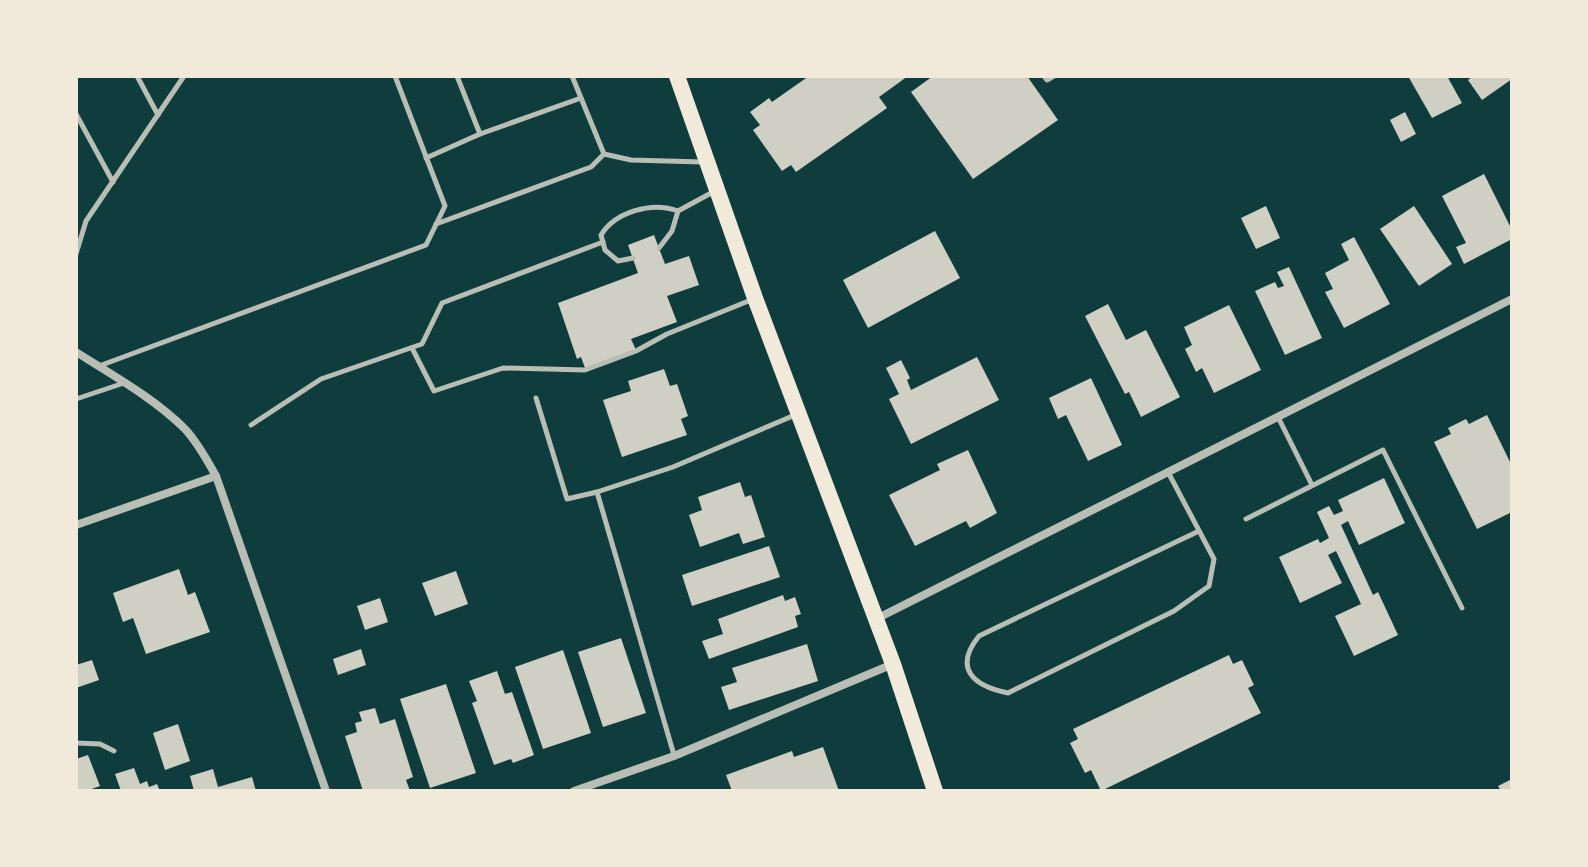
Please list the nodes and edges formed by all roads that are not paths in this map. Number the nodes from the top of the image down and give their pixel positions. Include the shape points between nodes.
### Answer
1 (137, 76) edge
2 (184, 76) edge
3 (395, 76) edge
4 (457, 76) edge
5 (572, 76) edge
6 (678, 76) edge
7 (1044, 76) edge
8 (1054, 76) edge
9 (581, 98) junction
10 (76, 114) edge
11 (158, 115) junction
12 (480, 134) junction
13 (604, 154) junction
14 (426, 158) junction
15 (708, 162) junction
16 (113, 182) junction
17 (717, 189) junction
18 (678, 211) junction
19 (436, 224) junction
20 (603, 242) junction
21 (659, 248) dead end
22 (76, 254) edge
23 (633, 258) dead end
24 (755, 298) junction
25 (1512, 299) edge
26 (412, 348) junction
27 (76, 352) edge
28 (98, 366) junction
29 (124, 383) junction
30 (536, 398) dead end
31 (76, 399) edge
32 (798, 413) junction
33 (1278, 416) junction
34 (251, 425) dead end
35 (1168, 472) junction
36 (216, 476) junction
37 (1312, 485) junction
38 (597, 492) junction
39 (1246, 519) dead end
40 (76, 525) edge
41 (1199, 531) junction
42 (1462, 608) dead end
43 (875, 619) junction
44 (893, 664) junction
45 (76, 743) edge
46 (114, 751) dead end
47 (674, 756) junction
48 (326, 791) edge
49 (574, 791) edge
50 (935, 791) edge

1 - 11 lane
2 - 11 lane
3 - 14 lane
4 - 12 lane
5 - 9 lane
6 - 15 main road
7 - 8 lane
9 - 12 lane
9 - 13 lane
10 - 16 lane
11 - 16 lane
12 - 14 lane
13 - 15 lane
13 - 19 lane via 591,167
14 - 19 lane via 445,206
15 - 17 main road
16 - 22 lane via 86,221
17 - 18 lane
17 - 24 main road
18 - 20 lane via 645,208 608,223
18 - 21 lane
19 - 28 lane via 426,245
20 - 23 lane via 618,261
20 - 26 lane via 442,303 422,344
24 - 26 lane via 585,370 503,368 434,391
24 - 32 main road
25 - 33 street
26 - 34 lane via 321,379
27 - 28 street
28 - 29 street
29 - 31 lane
29 - 36 street via 184,428
30 - 38 lane via 567,499
32 - 38 lane via 673,467
32 - 43 main road
33 - 35 street
33 - 37 lane
35 - 41 lane
35 - 43 street
36 - 40 street
36 - 48 street
37 - 39 lane
37 - 42 lane via 1383,450
38 - 47 lane
41 - 41 lane via 979,636 968,649 969,672 990,690 1008,693 1174,611 1209,586 1214,559
43 - 44 main road
44 - 47 street
44 - 50 main road
45 - 46 lane
47 - 49 street

